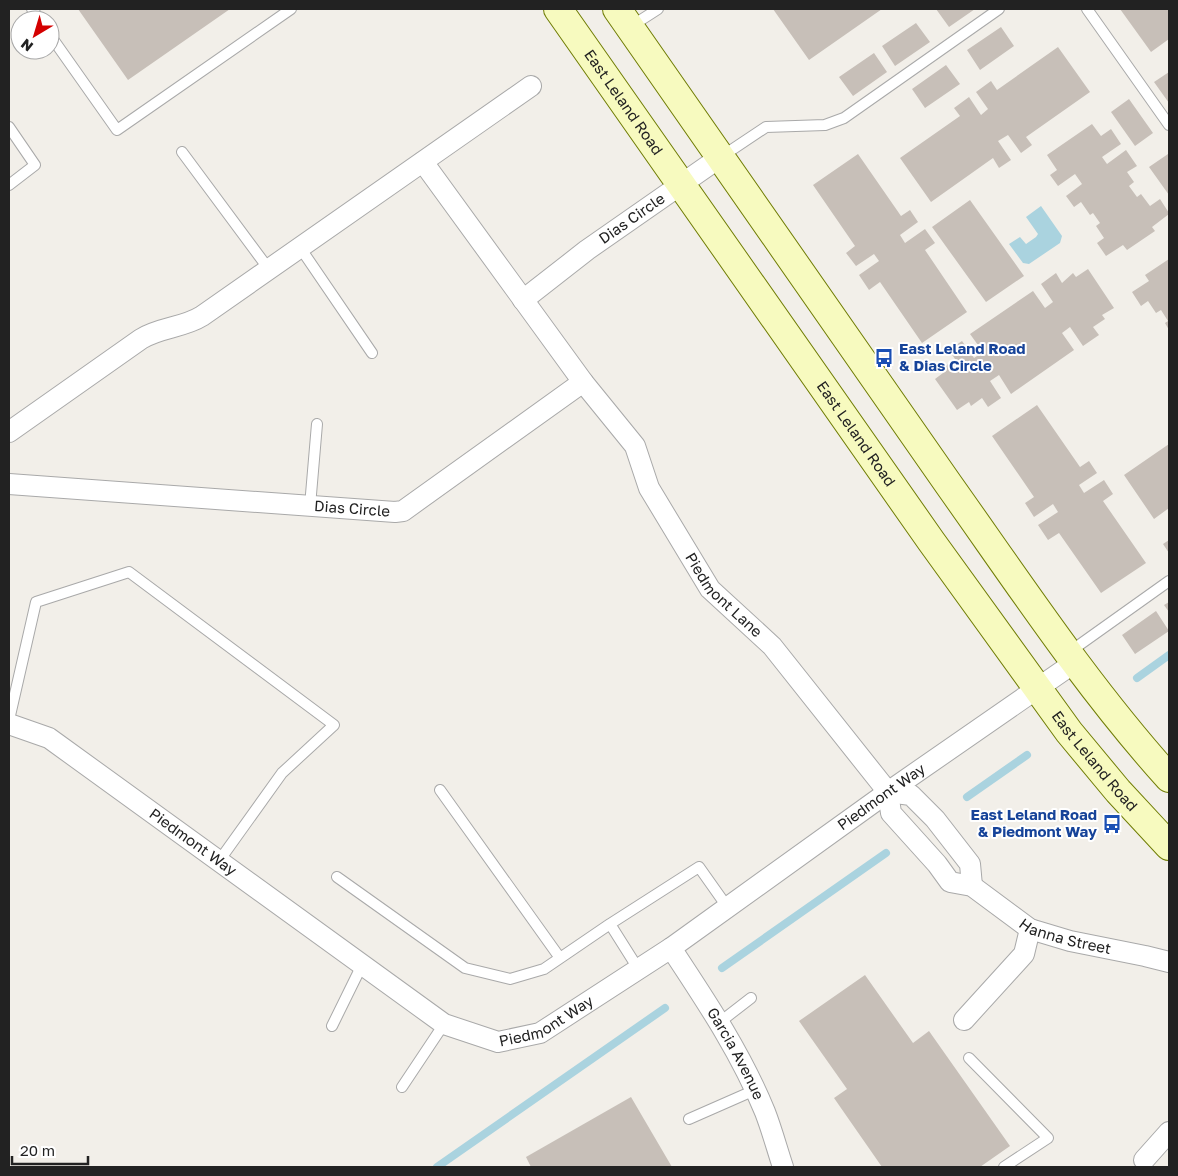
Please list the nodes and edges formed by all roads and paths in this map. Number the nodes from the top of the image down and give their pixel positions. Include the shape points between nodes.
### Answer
1 (291, 9) edge
2 (558, 9) edge
3 (658, 9) edge
4 (999, 9) edge
5 (1087, 9) edge
6 (623, 18) edge
7 (60, 49) edge
8 (531, 86) dead end
9 (1169, 125) edge
10 (9, 127) edge
11 (182, 152) dead end
12 (719, 158) junction
13 (423, 162) junction
14 (681, 184) junction
15 (9, 185) edge
16 (300, 246) junction
17 (268, 268) junction
18 (523, 300) junction
19 (372, 353) dead end
20 (583, 382) junction
21 (318, 424) dead end
22 (9, 432) edge
23 (9, 484) edge
24 (310, 506) junction
25 (1169, 581) edge
26 (1071, 658) junction
27 (1038, 688) junction
28 (9, 720) edge
29 (9, 724) edge
30 (1169, 778) edge
31 (440, 790) dead end
32 (888, 792) junction
33 (1169, 846) edge
34 (219, 861) junction
35 (337, 877) dead end
36 (972, 886) junction
37 (728, 908) junction
38 (610, 924) junction
39 (1030, 928) junction
40 (671, 948) junction
41 (560, 958) junction
42 (1169, 962) edge
43 (362, 965) junction
44 (639, 970) junction
45 (751, 998) dead end
46 (964, 1020) dead end
47 (720, 1022) junction
48 (444, 1024) junction
49 (332, 1026) dead end
50 (969, 1058) dead end
51 (402, 1087) dead end
52 (755, 1090) junction
53 (689, 1119) dead end
54 (1169, 1132) edge
55 (1144, 1160) dead end
56 (783, 1167) edge
57 (1004, 1167) edge

1 - 7 lane via 117,130
2 - 14 main road, East Leland Road
3 - 6 lane
4 - 12 lane via 844,118 825,125 766,127
5 - 9 lane
6 - 12 main road
8 - 13 street
10 - 15 lane via 35,165
11 - 17 lane
12 - 14 street, Dias Circle
12 - 26 main road
13 - 16 street
13 - 18 street
14 - 18 street, Dias Circle
14 - 27 main road, East Leland Road
16 - 17 street
16 - 19 lane
17 - 22 street via 193,321 141,338
18 - 20 street
20 - 24 street, Dias Circle via 403,511
20 - 32 street, Piedmont Lane via 635,446 650,488 710,589 772,646
21 - 24 lane
23 - 24 street, Dias Circle
25 - 26 lane via 1115,619
26 - 27 street, Piedmont Way
26 - 30 main road
27 - 32 street, Piedmont Way
27 - 33 main road, East Leland Road via 1093,762
28 - 34 lane via 36,602 129,572 334,725 282,773
29 - 34 street, Piedmont Way via 49,738
31 - 41 lane
32 - 36 street, Hanna Street via 891,813 950,882
32 - 36 street via 911,795 935,819 970,864
32 - 37 street, Piedmont Way
34 - 43 street, Piedmont Way
35 - 41 lane via 465,968 510,979 544,969
36 - 39 street, Hanna Street
37 - 38 lane via 699,867
37 - 40 street, Piedmont Way
38 - 41 lane
38 - 44 lane
39 - 42 street, Hanna Street via 1070,941
39 - 46 street via 1024,954
40 - 44 street, Piedmont Way
40 - 47 street, Garcia Avenue
43 - 48 street, Piedmont Way
43 - 49 lane
44 - 48 street, Piedmont Way via 540,1034 498,1042
45 - 47 lane
47 - 52 street, Garcia Avenue
48 - 51 lane
50 - 57 lane via 1048,1138
52 - 53 lane
52 - 56 street, Garcia Avenue
54 - 55 street

